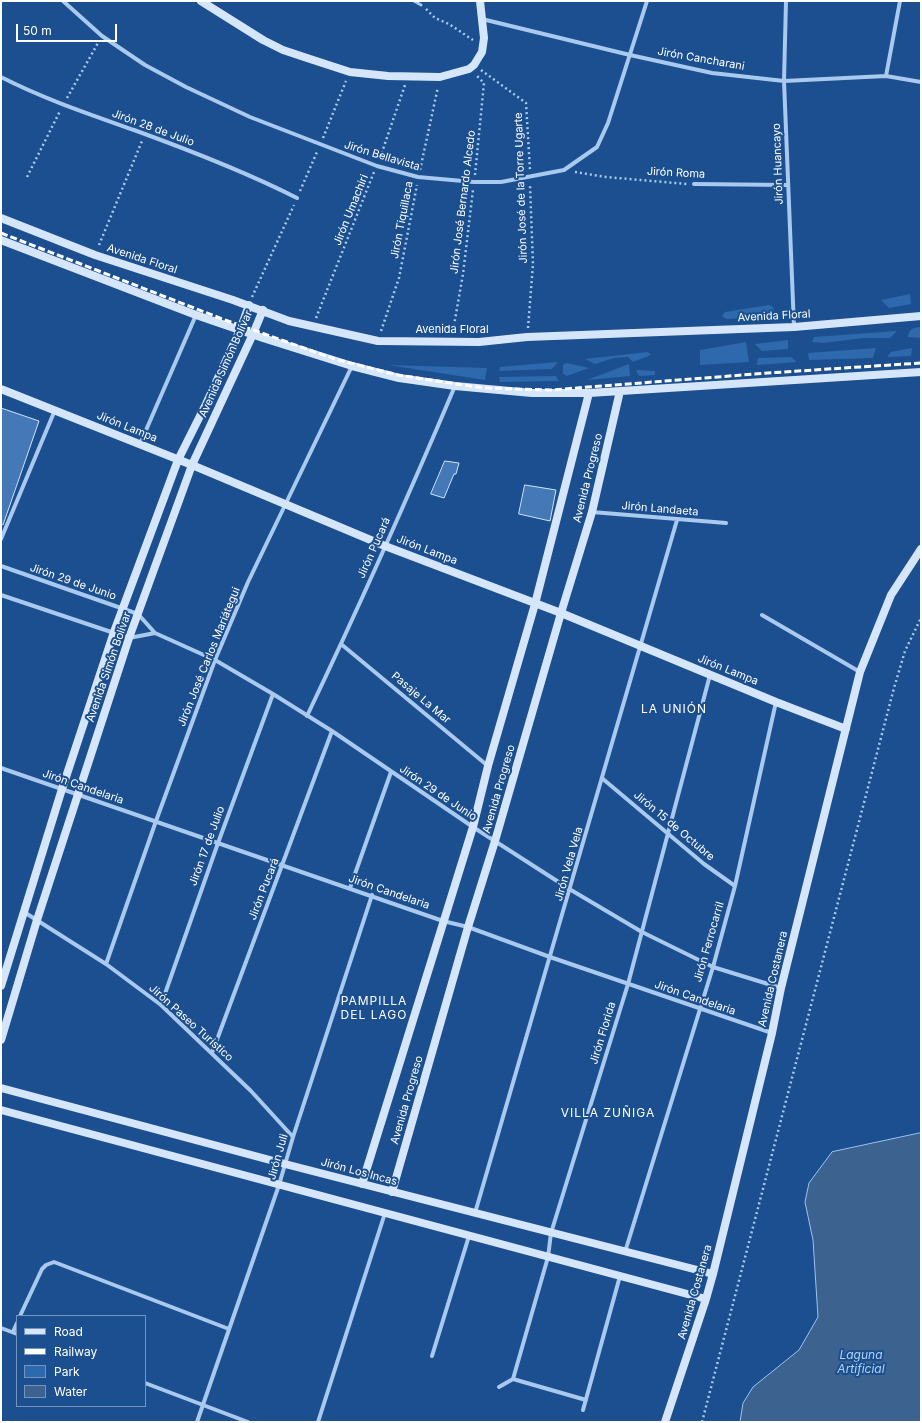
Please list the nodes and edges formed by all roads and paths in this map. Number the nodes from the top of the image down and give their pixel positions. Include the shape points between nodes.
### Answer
1 (63, 1) edge
2 (201, 1) edge
3 (414, 1) edge
4 (480, 1) edge
5 (647, 1) edge
6 (786, 1) edge
7 (900, 1) edge
8 (421, 5) joint
9 (482, 19) junction
10 (482, 52) junction
11 (630, 55) junction
12 (472, 67) junction
13 (409, 76) junction
14 (886, 76) junction
15 (1, 77) edge
16 (440, 77) junction
17 (784, 81) junction
18 (921, 82) edge
19 (145, 134) junction
20 (377, 166) junction
21 (564, 170) junction
22 (418, 177) junction
23 (530, 177) junction
24 (474, 182) junction
25 (694, 184) joint
26 (787, 186) junction
27 (297, 198) dead end
28 (1, 218) edge
29 (1, 240) edge
30 (96, 255) junction
31 (248, 305) junction
32 (263, 310) junction
33 (196, 315) junction
34 (921, 316) edge
35 (313, 327) junction
36 (794, 327) junction
37 (240, 330) junction
38 (253, 334) junction
39 (527, 337) junction
40 (378, 340) junction
41 (451, 343) junction
42 (352, 366) junction
43 (921, 372) edge
44 (455, 386) junction
45 (1, 389) edge
46 (620, 391) junction
47 (589, 393) junction
48 (55, 410) junction
49 (140, 444) junction
50 (178, 460) junction
51 (192, 465) junction
52 (285, 505) junction
53 (592, 512) junction
54 (677, 520) junction
55 (726, 524) dead end
56 (1, 539) edge
57 (385, 546) junction
58 (921, 549) edge
59 (1, 566) edge
60 (1, 595) edge
61 (535, 604) junction
62 (123, 609) junction
63 (561, 613) junction
64 (138, 614) junction
65 (762, 615) dead end
66 (921, 618) edge
67 (114, 632) junction
68 (155, 633) junction
69 (129, 638) junction
70 (342, 644) junction
71 (641, 647) junction
72 (215, 660) junction
73 (860, 672) junction
74 (710, 675) junction
75 (273, 694) junction
76 (776, 702) junction
77 (307, 716) junction
78 (846, 728) junction
79 (332, 730) junction
80 (488, 766) junction
81 (1, 768) edge
82 (391, 772) junction
83 (603, 779) junction
84 (62, 789) junction
85 (77, 794) junction
86 (156, 821) junction
87 (473, 827) junction
88 (667, 834) junction
89 (218, 842) junction
90 (495, 842) junction
91 (283, 865) junction
92 (735, 886) junction
93 (350, 888) junction
94 (571, 890) junction
95 (372, 895) junction
96 (24, 912) junction
97 (37, 920) junction
98 (443, 921) junction
99 (468, 927) junction
100 (642, 932) junction
101 (550, 957) junction
102 (106, 964) junction
103 (713, 967) junction
104 (628, 984) junction
105 (1, 986) edge
106 (781, 988) junction
107 (161, 1005) junction
108 (699, 1009) junction
109 (772, 1033) junction
110 (1, 1040) edge
111 (212, 1053) junction
112 (1, 1088) edge
113 (1, 1110) edge
114 (293, 1137) junction
115 (285, 1164) junction
116 (279, 1184) junction
117 (362, 1184) junction
118 (392, 1192) junction
119 (385, 1213) junction
120 (475, 1213) junction
121 (551, 1233) junction
122 (469, 1235) junction
123 (625, 1252) junction
124 (548, 1257) junction
125 (713, 1274) junction
126 (620, 1276) junction
127 (706, 1299) junction
128 (20, 1315) edge
129 (1, 1328) edge
130 (229, 1329) junction
131 (15, 1333) edge
132 (432, 1356) dead end
133 (513, 1379) junction
134 (146, 1383) edge
135 (499, 1387) dead end
136 (586, 1400) junction
137 (203, 1406) junction
138 (583, 1410) dead end
139 (197, 1422) edge
140 (248, 1422) edge
141 (318, 1422) edge
142 (665, 1422) edge
143 (702, 1422) edge

1 - 20 street, Jirón Bellavista via 121,50 186,87 250,117
2 - 13 street via 263,40 307,58 350,72
3 - 8 lane
4 - 9 street
5 - 11 street, Jirón Bellavista
6 - 17 street, Jirón Huancayo
7 - 14 street
8 - 10 path via 435,18 474,40
9 - 10 street
9 - 11 street, Jirón Cancharani
10 - 12 street
11 - 17 street, Jirón Cancharani via 712,73
11 - 21 street, Jirón Bellavista via 608,123 596,147
12 - 16 street
12 - 23 path, Jirón José de la Torre Ugarte via 526,103
12 - 24 path, Jirón José Bernardo Alcedo via 484,83
13 - 16 street
13 - 20 path, Jirón Umachiri
14 - 17 street, Jirón Cancharani
14 - 18 street, Jirón Cancharani
15 - 19 street, Jirón 28 de Julio via 63,105
16 - 22 path, Jirón Tiquillaca
17 - 26 street, Jirón Huancayo
19 - 27 street, Jirón 28 de Julio via 238,170
19 - 30 path
20 - 22 street, Jirón Bellavista
20 - 35 path, Jirón Umachiri
21 - 23 street, Jirón Bellavista
21 - 25 path, Jirón Roma via 606,177
22 - 24 street, Jirón Bellavista
22 - 40 path, Jirón Tiquillaca via 399,278
23 - 24 street, Jirón Bellavista via 501,182
23 - 39 path, Jirón José de la Torre Ugarte via 533,264
24 - 41 path, Jirón José Bernardo Alcedo via 463,274
25 - 26 street, Jirón Roma
26 - 36 street, Jirón Huancayo
28 - 30 street, Avenida Floral
29 - 33 street
30 - 31 street, Avenida Floral
31 - 32 street, Avenida Floral
31 - 37 street, Avenida Simón Bolívar
32 - 35 street, Avenida Floral via 289,321
32 - 38 street, Avenida Simón Bolívar
33 - 37 street
33 - 49 street
34 - 36 street, Avenida Floral
35 - 40 street, Avenida Floral
36 - 39 street, Avenida Floral
37 - 38 street
37 - 50 street, Avenida Simón Bolívar
38 - 42 street
38 - 51 street, Avenida Simón Bolívar
39 - 41 street, Avenida Floral
40 - 41 street, Avenida Floral
42 - 44 street via 399,378
42 - 52 street, Jirón José Carlos Mariátegui
43 - 46 street
44 - 47 street via 532,393
44 - 57 street, Jirón Pucará
45 - 48 street, Jirón Lampa
46 - 47 street
46 - 53 street, Avenida Progreso
47 - 61 street, Avenida Progreso
48 - 49 street, Jirón Lampa
48 - 56 street
49 - 50 street, Jirón Lampa
50 - 51 street, Jirón Lampa
50 - 62 street, Avenida Simón Bolívar
51 - 52 street, Jirón Lampa
51 - 64 street, Avenida Simón Bolívar
52 - 57 street, Jirón Lampa
52 - 72 street, Jirón José Carlos Mariátegui via 248,582
53 - 54 street, Jirón Landaeta
53 - 63 street, Avenida Progreso
54 - 55 street, Jirón Landaeta
54 - 71 street, Jirón Vela Vela
57 - 61 street, Jirón Lampa
57 - 70 street, Jirón Pucará
58 - 73 street, Avenida Costanera via 891,595
59 - 62 street, Jirón 29 de Junio
60 - 67 street
61 - 63 street, Jirón Lampa
61 - 80 street, Avenida Progreso
62 - 64 street, Jirón 29 de Junio
62 - 67 street, Avenida Simón Bolívar
63 - 71 street, Jirón Lampa
63 - 90 street, Avenida Progreso
64 - 68 street, Jirón 29 de Junio
64 - 69 street, Avenida Simón Bolívar
65 - 73 street
66 - 143 path via 906,651 894,688
67 - 69 street
67 - 84 street, Avenida Simón Bolívar
68 - 69 street
68 - 72 street, Jirón 29 de Junio
69 - 85 street, Avenida Simón Bolívar
70 - 77 street, Jirón Pucará
70 - 80 street, Pasaje La Mar
71 - 74 street, Jirón Lampa
71 - 83 street, Jirón Vela Vela
72 - 75 street, Jirón 29 de Junio
72 - 86 street, Jirón José Carlos Mariátegui
73 - 78 street, Avenida Costanera
74 - 76 street, Jirón Lampa
74 - 88 street, Jirón Florida
75 - 77 street, Jirón 29 de Junio
75 - 89 street, Jirón 17 de Julio
76 - 78 street, Jirón Lampa
76 - 92 street, Jirón Ferrocarril
77 - 79 street, Jirón 29 de Junio
78 - 106 street, Avenida Costanera
79 - 82 street, Jirón 29 de Junio
79 - 91 street, Jirón Pucará
80 - 87 street, Avenida Progreso
81 - 84 street, Jirón Candelaria
82 - 87 street, Jirón 29 de Junio
82 - 93 street
83 - 88 street, Jirón 15 de Octubre
83 - 94 street, Jirón Vela Vela
84 - 85 street, Jirón Candelaria
84 - 96 street, Avenida Simón Bolívar
85 - 86 street, Jirón Candelaria
85 - 97 street, Avenida Simón Bolívar
86 - 89 street, Jirón Candelaria
86 - 102 street, Jirón José Carlos Mariátegui
87 - 90 street, Jirón 29 de Junio
87 - 98 street, Avenida Progreso
88 - 92 street, Jirón 15 de Octubre
88 - 100 street, Jirón Florida
89 - 91 street, Jirón Candelaria
89 - 107 street, Jirón 17 de Julio
90 - 94 street, Jirón 29 de Junio
90 - 99 street, Avenida Progreso
91 - 93 street, Jirón Candelaria
91 - 111 street, Jirón Pucará
92 - 103 street, Jirón Ferrocarril
93 - 95 street, Jirón Candelaria
94 - 100 street, Jirón 29 de Junio
94 - 101 street, Jirón Vela Vela
95 - 98 street, Jirón Candelaria
95 - 114 street, Jirón Juli
96 - 97 street, Jirón Paseo Turístico
96 - 105 street, Avenida Simón Bolívar
97 - 102 street, Jirón Paseo Turístico
97 - 110 street, Avenida Simón Bolívar
98 - 99 street, Jirón Candelaria
98 - 117 street, Avenida Progreso
99 - 101 street, Jirón Candelaria
99 - 118 street, Avenida Progreso
100 - 103 street, Jirón 29 de Junio
100 - 104 street, Jirón Florida
101 - 104 street, Jirón Candelaria
101 - 120 street, Jirón Vela Vela
102 - 107 street, Jirón Paseo Turístico
103 - 106 street, Jirón 29 de Junio
103 - 108 street, Jirón Ferrocarril
104 - 108 street, Jirón Candelaria
104 - 121 street, Jirón Florida
106 - 109 street, Avenida Costanera
107 - 111 street, Jirón Paseo Turístico
108 - 109 street, Jirón Candelaria
108 - 123 street, Jirón Ferrocarril
109 - 125 street, Avenida Costanera
111 - 114 street, Jirón Paseo Turístico
112 - 115 street, Jirón Los Incas
113 - 116 street
114 - 115 street, Jirón Juli
115 - 116 street, Jirón Juli
115 - 117 street, Jirón Los Incas
116 - 119 street
116 - 130 street, Jirón Juli
117 - 118 street, Jirón Los Incas
118 - 120 street, Jirón Los Incas
119 - 122 street
119 - 141 street
120 - 121 street, Jirón Los Incas
121 - 123 street, Jirón Los Incas
121 - 124 street, Jirón Florida
122 - 124 street
122 - 132 street
123 - 125 street, Jirón Los Incas
124 - 126 street
124 - 133 street, Jirón Florida
125 - 127 street, Avenida Costanera
126 - 127 street
126 - 136 street
127 - 142 street, Avenida Costanera
128 - 130 street via 42,1269 54,1262
129 - 131 street
130 - 137 street, Jirón Juli
133 - 135 street
133 - 136 street
134 - 137 street
136 - 138 street
137 - 139 street, Jirón Juli
137 - 140 street

